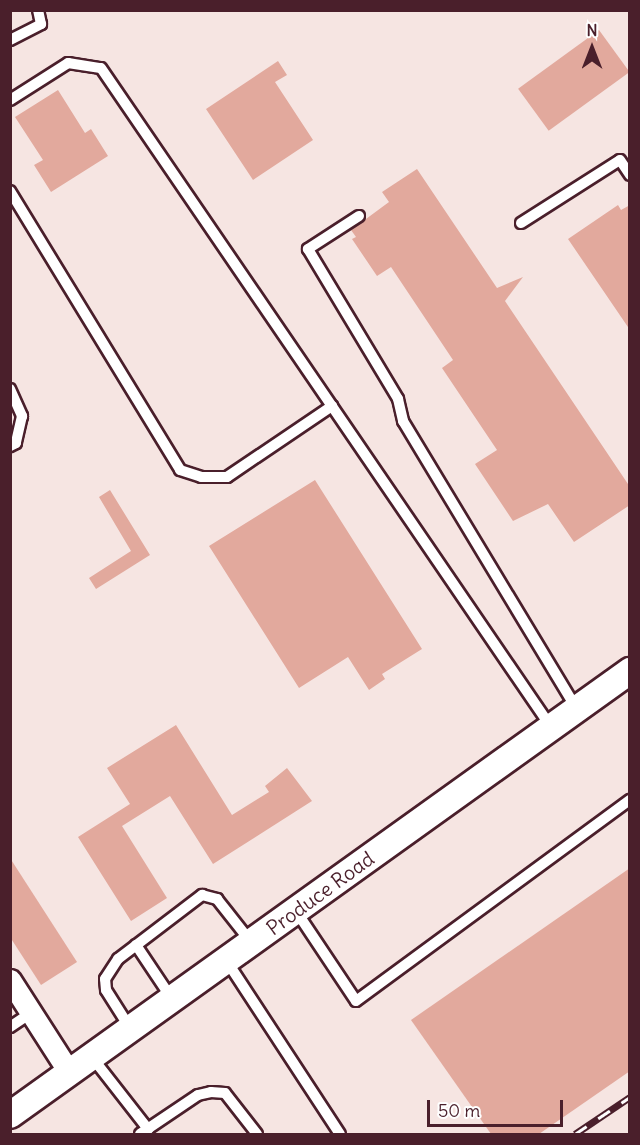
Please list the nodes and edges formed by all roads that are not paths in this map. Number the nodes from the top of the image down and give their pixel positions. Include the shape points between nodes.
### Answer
1 (38, 10) edge
2 (10, 40) edge
3 (10, 100) edge
4 (630, 175) edge
5 (10, 191) edge
6 (359, 216) dead end
7 (521, 223) dead end
8 (10, 389) edge
9 (332, 406) junction
10 (10, 446) edge
11 (630, 671) edge
12 (577, 710) junction
13 (552, 728) junction
14 (630, 800) edge
15 (296, 910) junction
16 (251, 942) junction
17 (136, 945) junction
18 (226, 960) junction
19 (10, 980) edge
20 (172, 999) junction
21 (31, 1012) junction
22 (10, 1027) edge
23 (130, 1028) junction
24 (91, 1056) junction
25 (69, 1072) junction
26 (10, 1115) edge
27 (144, 1132) edge
28 (257, 1134) edge
29 (340, 1134) edge

1 - 2 lane via 41,24
3 - 9 lane via 68,63 101,68
4 - 7 lane via 620,160
5 - 9 lane via 180,470 201,477 227,477
6 - 12 lane via 308,249 398,399 403,421
8 - 10 lane via 21,416 16,443
9 - 13 lane
11 - 12 street, Produce Road
12 - 13 street, Produce Road
13 - 15 street, Produce Road
14 - 15 lane via 356,1001
15 - 16 street, Produce Road
16 - 17 lane via 217,899 202,894
16 - 18 street, Produce Road
17 - 20 lane
17 - 23 lane via 118,959 105,979 106,990
18 - 20 street, Produce Road
18 - 29 lane
19 - 21 street
20 - 23 street, Produce Road
21 - 22 lane
21 - 25 street
23 - 24 street, Produce Road
24 - 25 street, Produce Road
24 - 27 lane
25 - 26 street, Produce Road
27 - 28 lane via 198,1095 211,1092 225,1093

